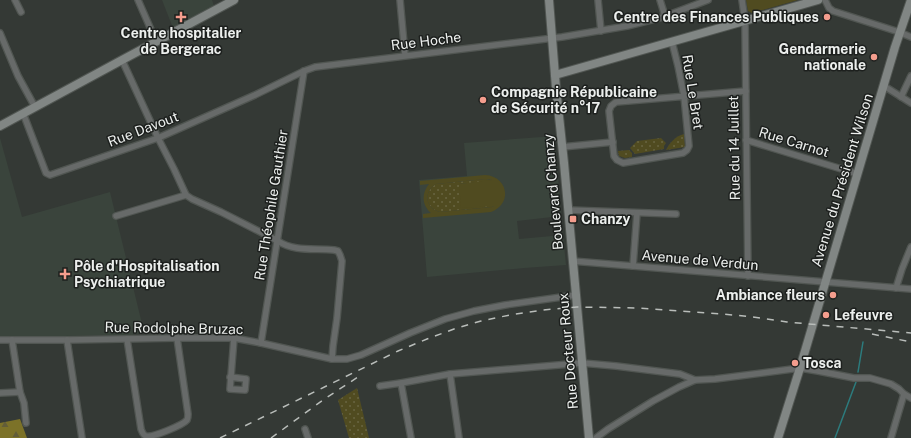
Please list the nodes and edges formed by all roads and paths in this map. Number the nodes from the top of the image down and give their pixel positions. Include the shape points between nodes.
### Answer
1 (15, 0) edge
2 (138, 0) edge
3 (234, 0) edge
4 (400, 0) edge
5 (549, 0) edge
6 (598, 0) edge
7 (660, 0) edge
8 (708, 0) edge
9 (742, 0) edge
10 (818, 0) edge
11 (825, 0) edge
12 (911, 0) edge
13 (21, 12) dead end
14 (665, 16) junction
15 (745, 21) junction
16 (601, 31) junction
17 (899, 32) junction
18 (0, 33) edge
19 (911, 37) edge
20 (552, 38) junction
21 (1, 40) edge
22 (156, 41) junction
23 (672, 42) junction
24 (405, 55) junction
25 (122, 60) junction
26 (304, 71) junction
27 (555, 75) junction
28 (911, 76) edge
29 (884, 86) junction
30 (746, 91) junction
31 (684, 96) junction
32 (901, 97) junction
33 (911, 103) edge
34 (35, 107) junction
35 (23, 113) junction
36 (0, 126) edge
37 (158, 138) junction
38 (746, 140) junction
39 (613, 142) junction
40 (562, 147) junction
41 (858, 174) junction
42 (186, 195) junction
43 (568, 210) junction
44 (637, 213) junction
45 (676, 214) dead end
46 (116, 216) dead end
47 (278, 241) junction
48 (911, 246) edge
49 (572, 261) junction
50 (633, 266) junction
51 (748, 276) junction
52 (826, 282) junction
53 (896, 288) junction
54 (911, 289) edge
55 (576, 295) junction
56 (127, 338) junction
57 (177, 338) junction
58 (234, 338) junction
59 (0, 340) edge
60 (12, 340) junction
61 (67, 340) junction
62 (261, 343) junction
63 (332, 359) junction
64 (582, 363) junction
65 (800, 368) junction
66 (450, 374) junction
67 (230, 377) dead end
68 (695, 380) junction
69 (401, 383) junction
70 (380, 386) dead end
71 (20, 392) junction
72 (0, 393) edge
73 (904, 394) junction
74 (911, 398) edge
75 (26, 424) dead end
76 (305, 429) dead end
77 (82, 438) edge
78 (308, 438) edge
79 (412, 438) edge
80 (459, 438) edge
81 (589, 438) edge
82 (596, 438) edge
83 (778, 438) edge
84 (890, 438) edge

1 - 13 street
2 - 22 street
3 - 22 main road
4 - 24 street
5 - 20 main road, Boulevard Chanzy
6 - 16 street
7 - 14 street
8 - 14 street, Rue Hoche
9 - 15 street, Rue du 14 Juillet
10 - 15 main road
11 - 17 street via 832,11
12 - 17 main road, Avenue du Président Wilson
14 - 16 street, Rue Hoche
15 - 23 main road
15 - 30 street, Rue du 14 Juillet
16 - 20 street, Rue Hoche
17 - 19 street
17 - 29 main road, Avenue du Président Wilson
18 - 21 street
20 - 24 street, Rue Hoche
20 - 27 main road, Boulevard Chanzy
21 - 34 street
22 - 25 main road
23 - 27 main road
23 - 31 street, Rue Le Bret
24 - 26 street, Rue Hoche via 315,67
25 - 34 main road
25 - 37 street
26 - 37 street, Rue Davout
26 - 47 street, Rue Théophile Gauthier
27 - 40 main road, Boulevard Chanzy
28 - 32 street
29 - 32 street
29 - 41 main road, Avenue du Président Wilson
30 - 31 street, Rue Le Bret
30 - 38 street, Rue du 14 Juillet
31 - 39 street, Rue Le Bret via 616,102 609,111
31 - 39 street, Rue Le Bret via 689,146 683,153 623,163 614,156
32 - 33 street
34 - 35 main road
35 - 36 main road
35 - 37 street, Rue Davout via 46,173 50,175
37 - 42 street
38 - 41 street, Rue Carnot
38 - 51 street, Rue du 14 Juillet
39 - 40 street
40 - 43 main road, Boulevard Chanzy
41 - 52 main road, Avenue du Président Wilson
42 - 46 street
42 - 47 street
43 - 44 street
43 - 49 main road, Boulevard Chanzy
44 - 45 street
44 - 50 street
47 - 62 street, Rue Théophile Gauthier
47 - 63 street via 292,248 334,250 340,255 342,261
48 - 53 street
49 - 50 street, Avenue de Verdun
49 - 55 main road, Rue Docteur Roux
50 - 51 street, Avenue de Verdun
51 - 52 street, Avenue de Verdun
52 - 53 street, Avenue de Verdun
52 - 65 main road, Avenue du Président Wilson
53 - 54 street, Avenue de Verdun
55 - 63 street, Rue Rodolphe Bruzac via 474,311 419,329 361,355 347,359
55 - 64 main road, Rue Docteur Roux
56 - 57 street, Rue Rodolphe Bruzac
56 - 57 street via 141,429 143,434 151,437 186,422 188,418
56 - 61 street, Rue Rodolphe Bruzac
57 - 58 street, Rue Rodolphe Bruzac
58 - 62 street, Rue Rodolphe Bruzac
58 - 67 street
59 - 60 street, Rue Rodolphe Bruzac
60 - 61 street, Rue Rodolphe Bruzac
60 - 71 street
61 - 77 street
62 - 63 street, Rue Rodolphe Bruzac
64 - 66 street
64 - 68 street via 680,374
64 - 81 main road, Rue Docteur Roux
65 - 68 street
65 - 73 street via 854,378 870,378 891,384
65 - 83 main road, Avenue du Président Wilson
66 - 69 street
66 - 80 street
68 - 82 street via 653,401
69 - 70 street
69 - 79 street
71 - 72 street
71 - 75 street
73 - 74 street
73 - 84 street
76 - 78 street

